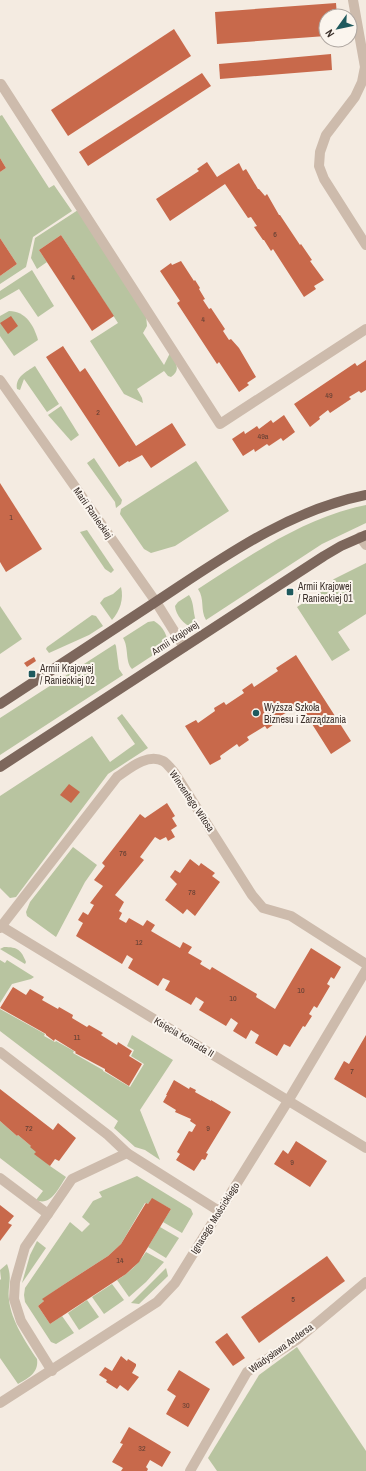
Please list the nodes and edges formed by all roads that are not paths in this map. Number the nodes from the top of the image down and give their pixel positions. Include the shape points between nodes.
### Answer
1 (353, 0) edge
2 (1, 84) edge
3 (366, 245) edge
4 (366, 329) edge
5 (0, 380) edge
6 (366, 495) edge
7 (364, 539) edge
8 (156, 602) junction
9 (184, 647) junction
10 (0, 704) edge
11 (0, 767) edge
12 (1, 927) edge
13 (366, 964) edge
14 (366, 970) edge
15 (0, 1052) edge
16 (288, 1101) junction
17 (366, 1148) edge
18 (127, 1152) junction
19 (0, 1178) edge
20 (219, 1211) junction
21 (48, 1214) junction
22 (366, 1282) edge
23 (52, 1370) junction
24 (0, 1403) edge
25 (190, 1471) edge

1 - 3 street via 365,67 362,82 355,97 326,135 320,152 319,166 324,179
2 - 4 street via 220,424
5 - 8 street, Marii Ranieckiej
6 - 8 main road via 320,507 285,522 222,558
7 - 9 main road, Armii Krajowej via 324,556
8 - 9 street, Marii Ranieckiej
8 - 10 main road
9 - 11 main road, Armii Krajowej
12 - 13 street, Wincentego Witosa via 117,777 140,762 153,758 164,762 174,772 252,895 264,908 291,916
12 - 16 street, Księcia Konrada II
14 - 16 street, Ignacego Mościckiego
15 - 18 street
16 - 17 street, Księcia Konrada II
16 - 20 street, Ignacego Mościckiego
18 - 20 street
18 - 21 street via 72,1179
19 - 21 street
20 - 23 street, Ignacego Mościckiego via 175,1283 157,1302
21 - 23 street via 25,1248 15,1282 14,1299 21,1320
22 - 25 street, Władysława Andersa via 298,1339 247,1372
23 - 24 street, Ignacego Mościckiego

